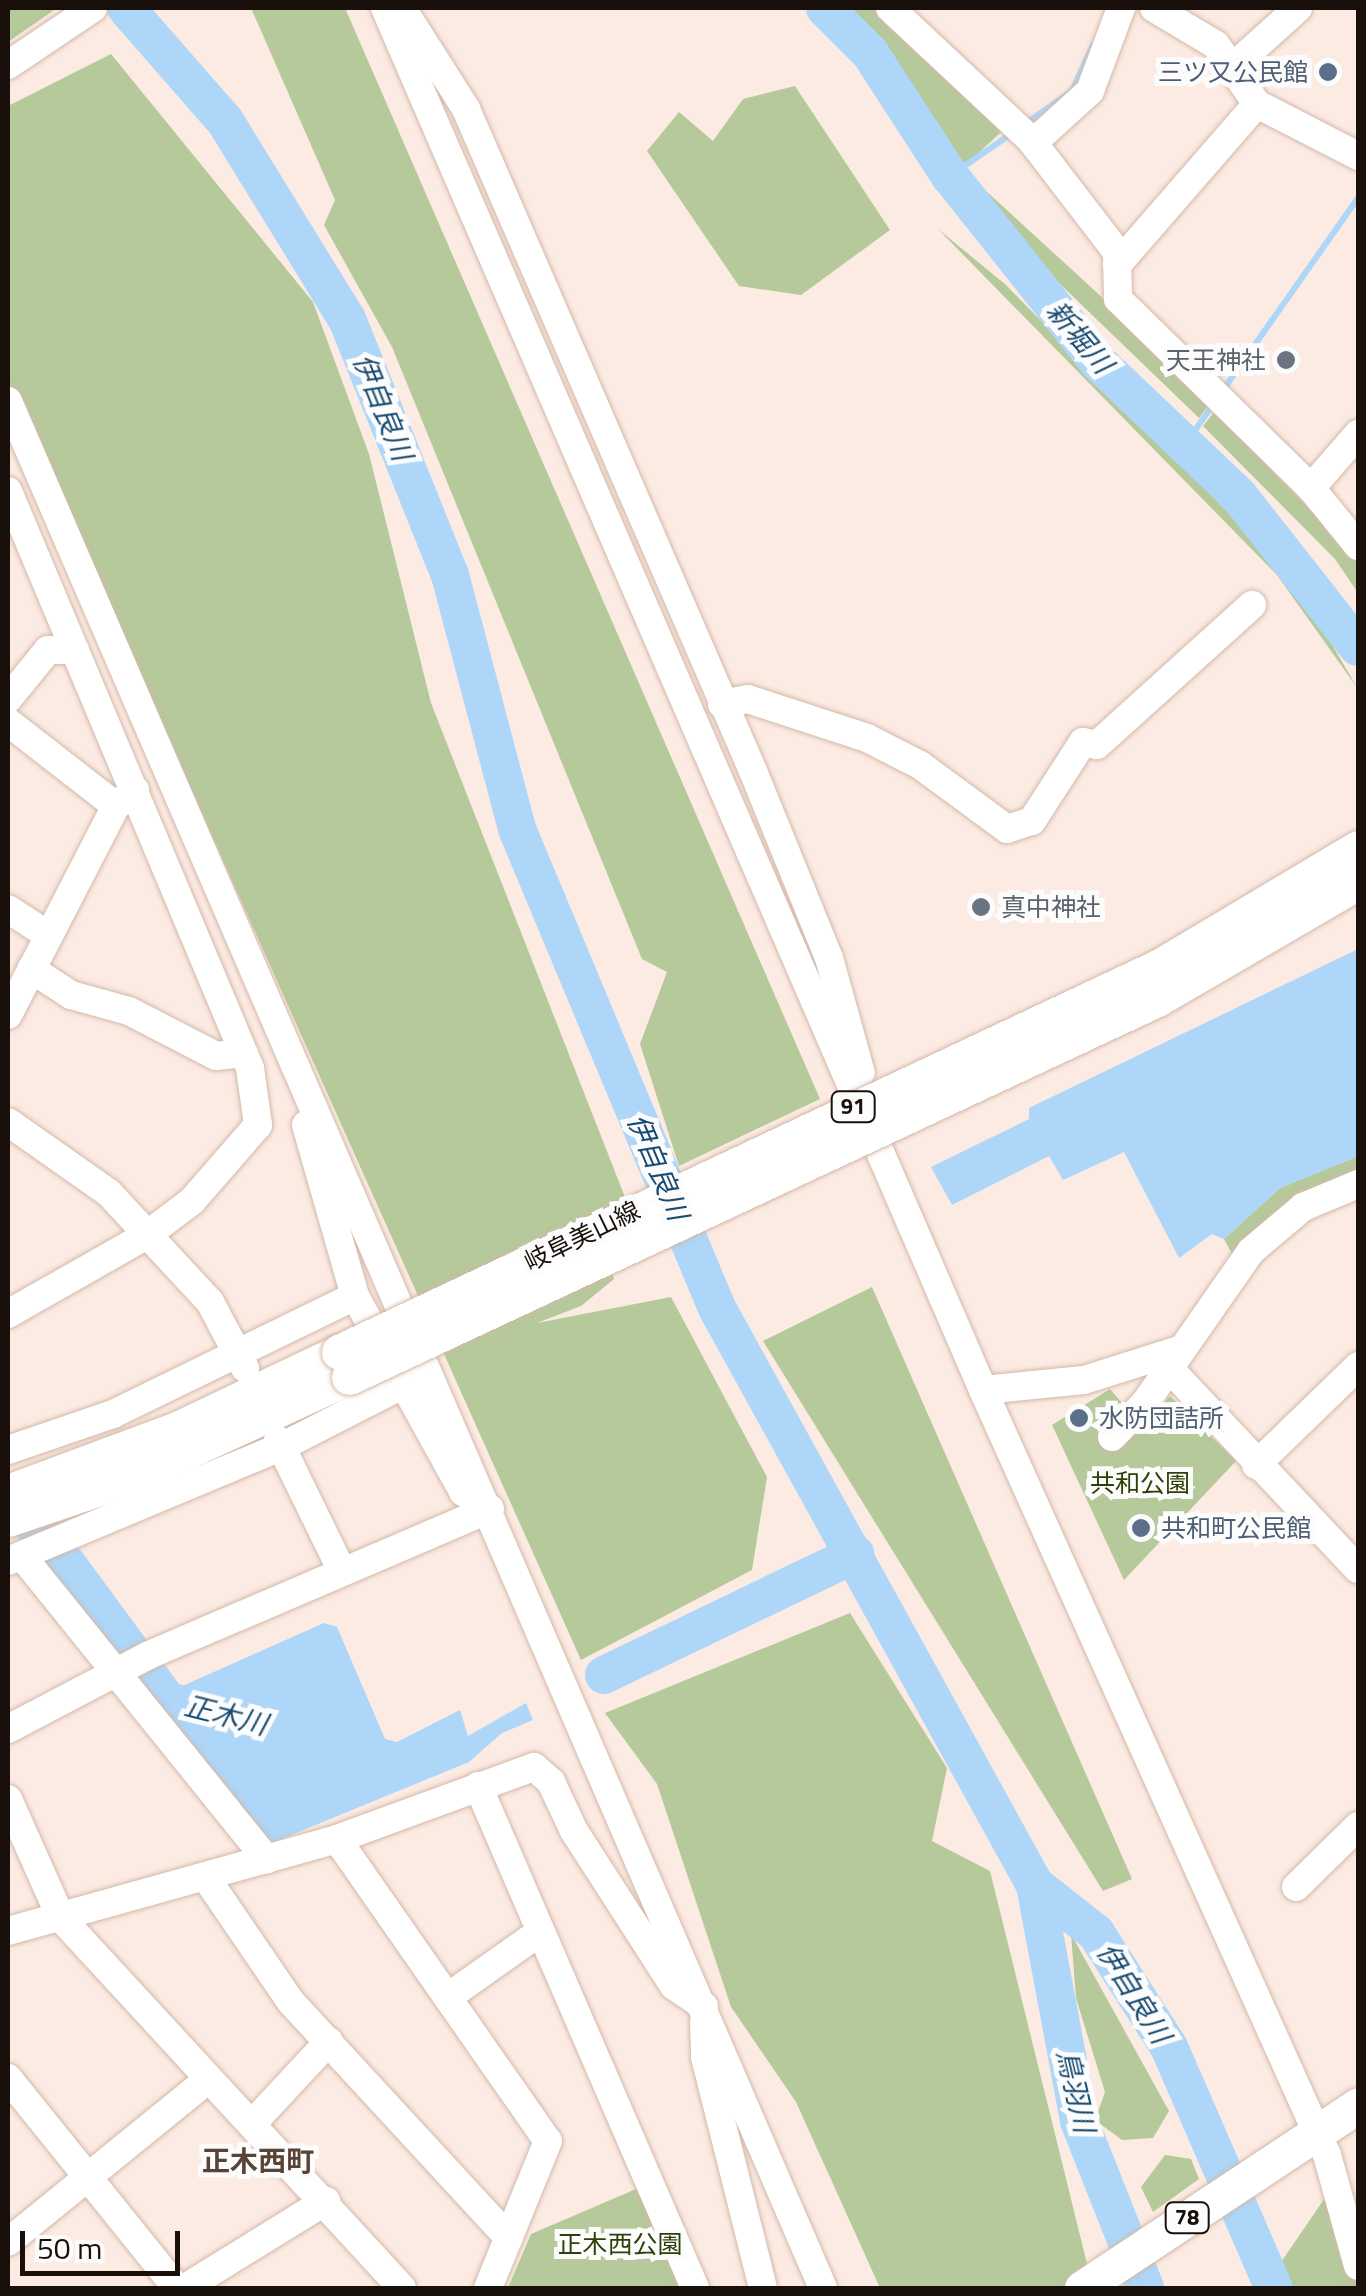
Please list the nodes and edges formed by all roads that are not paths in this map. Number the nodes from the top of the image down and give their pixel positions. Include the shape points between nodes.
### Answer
1 (92, 8) edge
2 (385, 8) edge
3 (402, 8) edge
4 (890, 8) edge
5 (1121, 8) edge
6 (1154, 8) edge
7 (1298, 8) edge
8 (8, 65) edge
9 (1235, 65) junction
10 (1257, 104) junction
11 (1033, 143) junction
12 (1358, 156) edge
13 (1117, 265) junction
14 (8, 401) edge
15 (1358, 434) edge
16 (1312, 488) junction
17 (8, 491) edge
18 (1358, 546) edge
19 (1252, 606) dead end
20 (75, 650) junction
21 (8, 699) edge
22 (722, 704) junction
23 (8, 722) edge
24 (126, 798) junction
25 (1358, 848) edge
26 (1358, 882) edge
27 (8, 909) edge
28 (48, 935) junction
29 (31, 969) junction
30 (8, 1015) edge
31 (244, 1053) junction
32 (864, 1084) dead end
33 (302, 1085) junction
34 (8, 1122) edge
35 (1358, 1184) edge
36 (147, 1236) junction
37 (355, 1296) junction
38 (8, 1314) edge
39 (1174, 1358) junction
40 (242, 1361) junction
41 (344, 1364) junction
42 (1358, 1366) edge
43 (402, 1385) junction
44 (983, 1390) junction
45 (1112, 1438) dead end
46 (279, 1444) junction
47 (8, 1450) edge
48 (1256, 1465) junction
49 (8, 1492) edge
50 (490, 1509) junction
51 (8, 1519) edge
52 (20, 1557) edge
53 (1358, 1569) edge
54 (342, 1571) junction
55 (130, 1667) junction
56 (8, 1730) edge
57 (478, 1786) junction
58 (8, 1799) edge
59 (1358, 1826) edge
60 (337, 1839) junction
61 (267, 1860) junction
62 (207, 1879) junction
63 (1296, 1887) dead end
64 (60, 1918) junction
65 (8, 1931) edge
66 (530, 1939) dead end
67 (448, 1997) junction
68 (704, 2006) junction
69 (329, 2041) junction
70 (8, 2078) edge
71 (206, 2080) junction
72 (1358, 2105) edge
73 (252, 2124) junction
74 (1358, 2133) edge
75 (1309, 2152) junction
76 (88, 2177) junction
77 (326, 2201) junction
78 (509, 2238) junction
79 (8, 2242) edge
80 (1358, 2266) edge
81 (177, 2288) edge
82 (185, 2288) edge
83 (402, 2288) edge
84 (488, 2288) edge
85 (695, 2288) edge
86 (763, 2288) edge
87 (823, 2288) edge
88 (1082, 2288) edge
89 (1122, 2288) edge

1 - 8 street
2 - 44 street
3 - 22 street via 466,110
4 - 11 street
5 - 11 street via 1090,91
6 - 9 street via 1198,31
7 - 9 street
9 - 10 street
10 - 12 street
10 - 13 street
11 - 13 street via 1117,252
13 - 16 street via 1118,299
14 - 33 street
15 - 16 street
16 - 18 street
17 - 20 street
19 - 22 street via 1097,745 1083,742 1032,821 1008,829 920,765 867,738 748,699
20 - 21 street via 48,650
20 - 24 street
22 - 32 street via 829,958
23 - 24 street
24 - 28 street
24 - 31 street
25 - 41 main road, 岐阜美山線 / 91, bridge via 1160,966
26 - 41 main road, 岐阜美山線 / 91, bridge via 1157,1000
27 - 28 street
28 - 29 street
29 - 30 street
29 - 31 street via 70,995 130,1011 216,1056
31 - 36 street via 258,1125 192,1201
33 - 37 street via 326,1209
33 - 50 street
34 - 36 street via 109,1193
35 - 39 street via 1304,1208 1251,1251
36 - 38 street
36 - 40 street via 210,1302
37 - 40 street
37 - 43 street
39 - 44 street via 1084,1380
39 - 45 street
39 - 48 street
40 - 47 street
41 - 49 main road, 岐阜美山線 / 91
41 - 51 main road, 岐阜美山線 / 91 via 129,1478
42 - 48 street
43 - 46 street
43 - 50 street via 463,1492
44 - 75 street
46 - 52 street
46 - 54 street
48 - 53 street
50 - 54 street
50 - 68 street
52 - 55 street
54 - 55 street
55 - 56 street
55 - 61 street
57 - 60 street
57 - 68 street via 534,1767 551,1782 574,1830 674,1986
57 - 85 street
58 - 64 street
59 - 63 street
60 - 61 street
60 - 67 street
61 - 62 street
62 - 64 street
62 - 69 street via 290,2002
64 - 65 street
64 - 71 street
66 - 67 street
67 - 78 street via 548,2141
68 - 86 street via 705,2058
68 - 87 street
69 - 73 street
69 - 78 street
70 - 76 street
71 - 73 street
71 - 76 street
72 - 75 main road, 78
73 - 77 street
74 - 75 main road, 78
75 - 80 street
75 - 88 main road, 78
75 - 89 main road, 78
76 - 79 street
76 - 81 street
77 - 82 street
77 - 83 street
78 - 84 street

